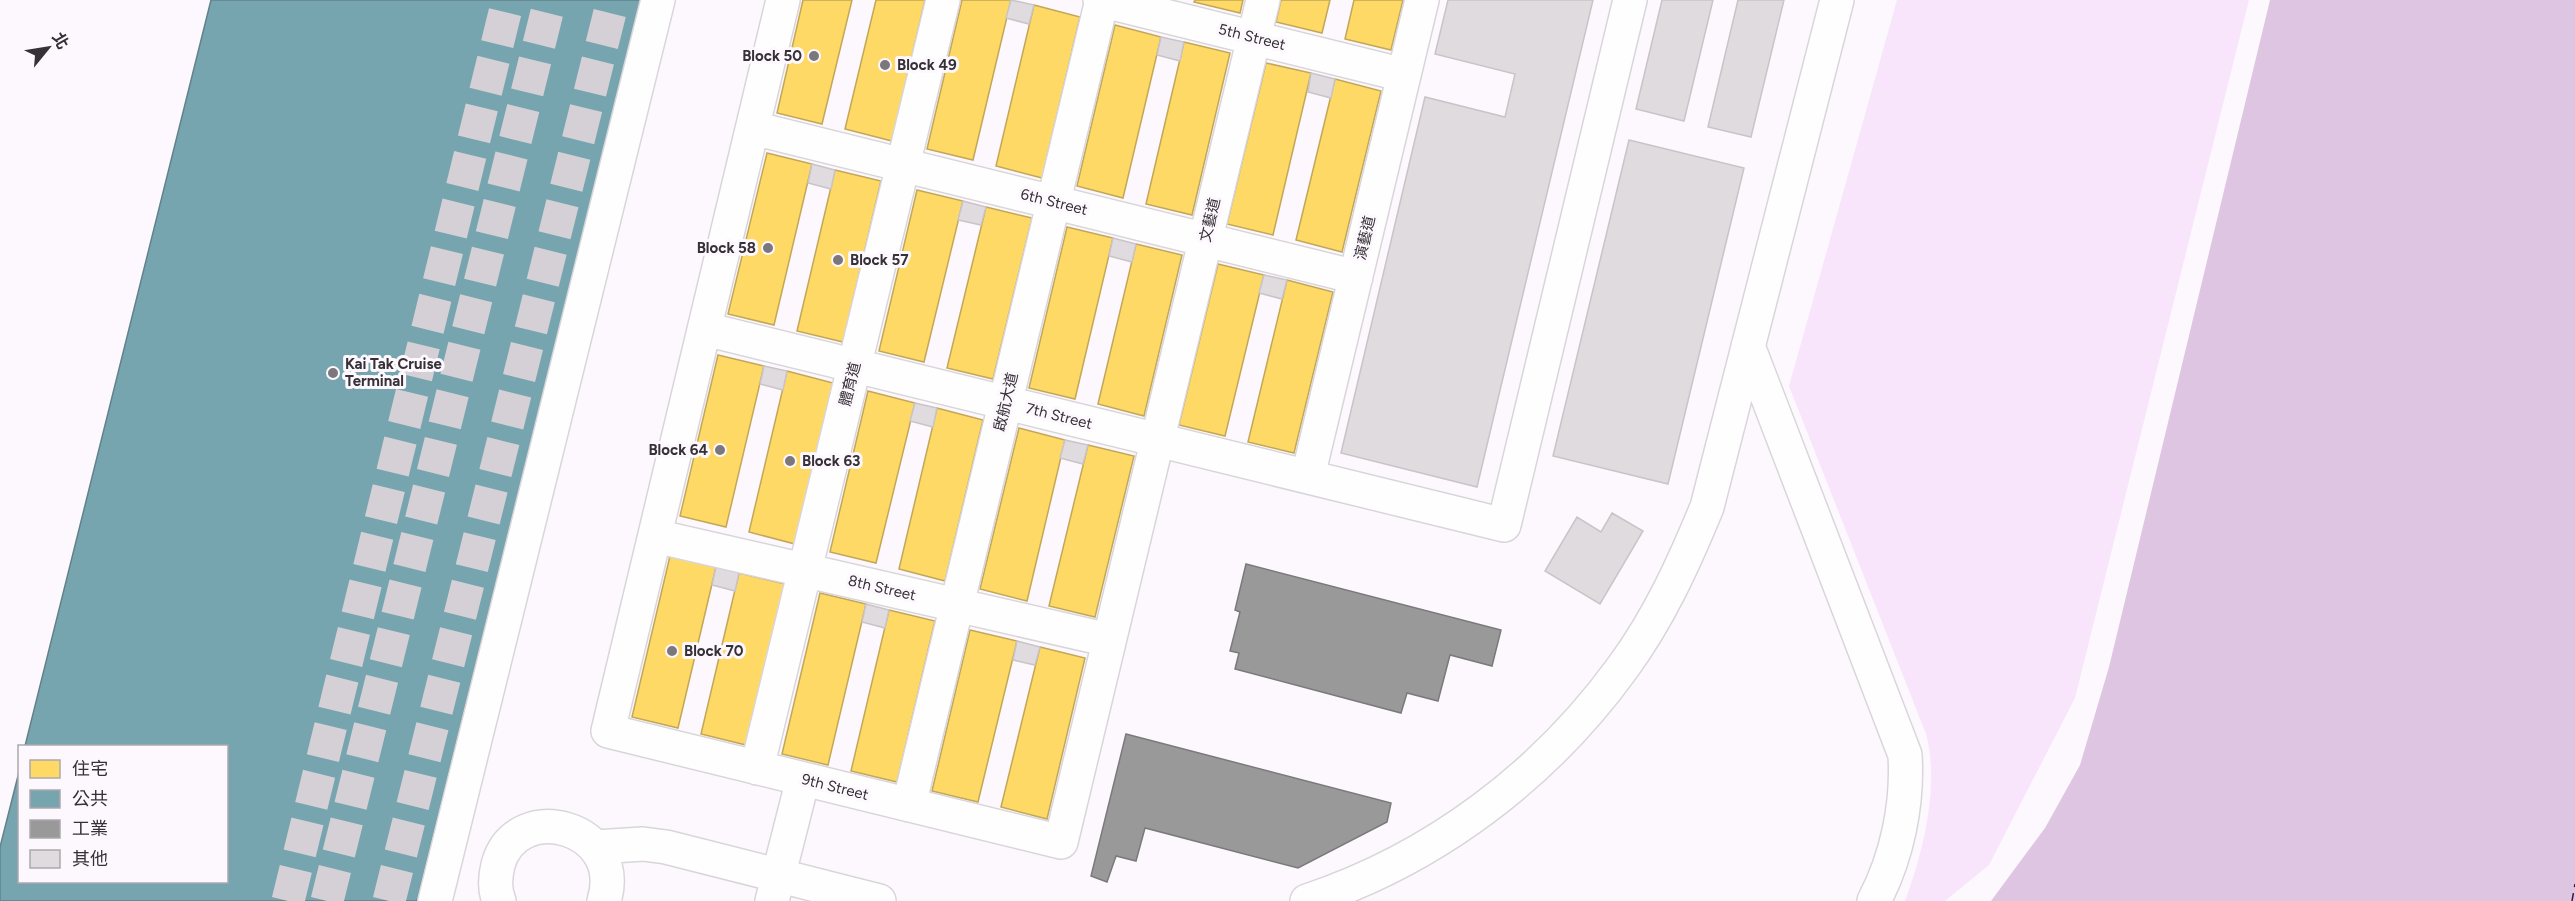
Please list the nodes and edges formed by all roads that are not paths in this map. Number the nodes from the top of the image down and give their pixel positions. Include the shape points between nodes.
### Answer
1 (658, 0) edge
2 (783, 0) edge
3 (943, 0) edge
4 (1101, 0) edge
5 (1263, 0) edge
6 (1422, 0) edge
7 (1630, 0) edge
8 (1837, 0) edge
9 (1254, 38) junction
10 (1404, 75) junction
11 (753, 128) junction
12 (903, 165) junction
13 (1053, 202) junction
14 (1205, 239) junction
15 (1356, 276) junction
16 (705, 329) junction
17 (1748, 346) junction
18 (855, 366) junction
19 (1005, 403) junction
20 (1157, 440) junction
21 (1308, 476) junction
22 (655, 536) junction
23 (805, 570) junction
24 (957, 605) junction
25 (1109, 640) junction
26 (757, 768) junction
27 (803, 779) junction
28 (909, 805) junction
29 (1061, 842) joint
30 (595, 847) junction
31 (776, 888) edge
32 (435, 901) edge
33 (499, 901) edge
34 (604, 901) edge
35 (879, 901) edge
36 (1307, 901) edge
37 (1874, 901) edge

1 - 32 street
2 - 11 street
3 - 12 street, 體育道
4 - 9 street, 5th Street
4 - 13 street, 啟航大道
5 - 9 street, 文藝道
6 - 10 street, 演藝道
7 - 21 street, 7th Street via 1504,525
8 - 17 street
9 - 10 street, 5th Street
9 - 14 street, 文藝道
10 - 15 street, 演藝道
11 - 12 street, 6th Street
11 - 16 street
12 - 13 street, 6th Street
12 - 18 street, 體育道
13 - 14 street, 6th Street
13 - 19 street, 啟航大道
14 - 15 street, 6th Street
14 - 20 street, 文藝道
15 - 21 street, 演藝道
16 - 18 street, 7th Street
16 - 22 street
17 - 36 street via 1707,507 1689,551 1657,615 1606,690 1545,757 1499,797 1447,834 1392,866
17 - 37 street via 1905,755 1907,786 1902,818
18 - 19 street, 7th Street
18 - 23 street, 體育道
19 - 20 street, 7th Street
19 - 24 street, 啟航大道
20 - 21 street, 7th Street
20 - 25 street, 文藝道
22 - 23 street, 8th Street
22 - 26 street, 9th Street via 608,731
23 - 24 street, 8th Street
23 - 26 street, 體育道
24 - 25 street, 8th Street
24 - 28 street, 啟航大道
25 - 29 street, 文藝道
26 - 27 street, 9th Street
27 - 28 street, 9th Street
27 - 31 street
28 - 29 street, 9th Street
30 - 31 street via 666,847
30 - 33 street via 581,834 563,827 544,826 526,832 510,843 500,859 495,877
30 - 34 street via 607,875
31 - 35 street

